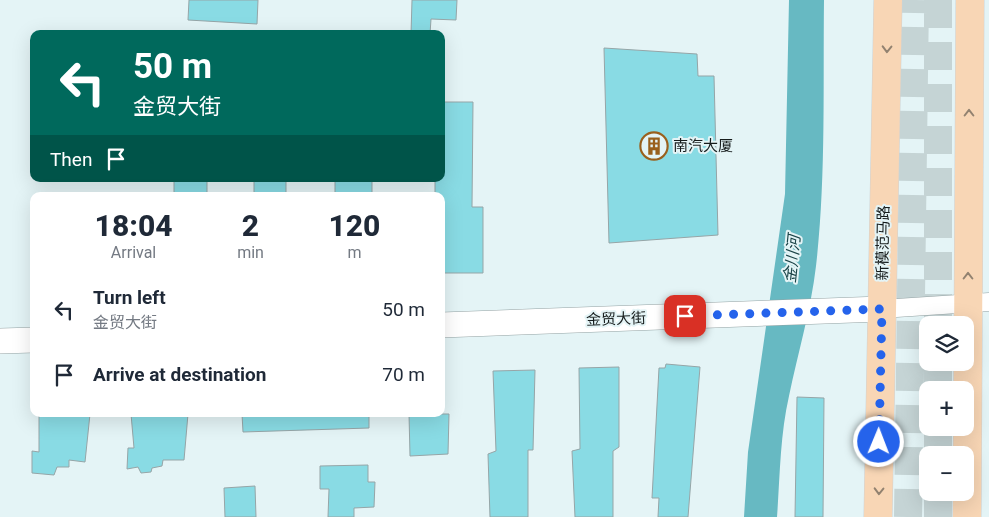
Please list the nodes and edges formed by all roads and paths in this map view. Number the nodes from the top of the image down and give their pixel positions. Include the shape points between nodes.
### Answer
1 (888, 0) edge
2 (970, 0) edge
3 (978, 303) edge
4 (882, 309) junction
5 (445, 325) edge
6 (30, 340) edge
7 (0, 341) edge
8 (878, 517) edge
9 (967, 517) edge

1 -> 4 main road, 新模范马路
3 -> 2 main road
3 - 4 street
3 - 9 main road
4 - 5 street, 金贸大街
4 -> 8 main road, 新模范马路
6 - 7 street

